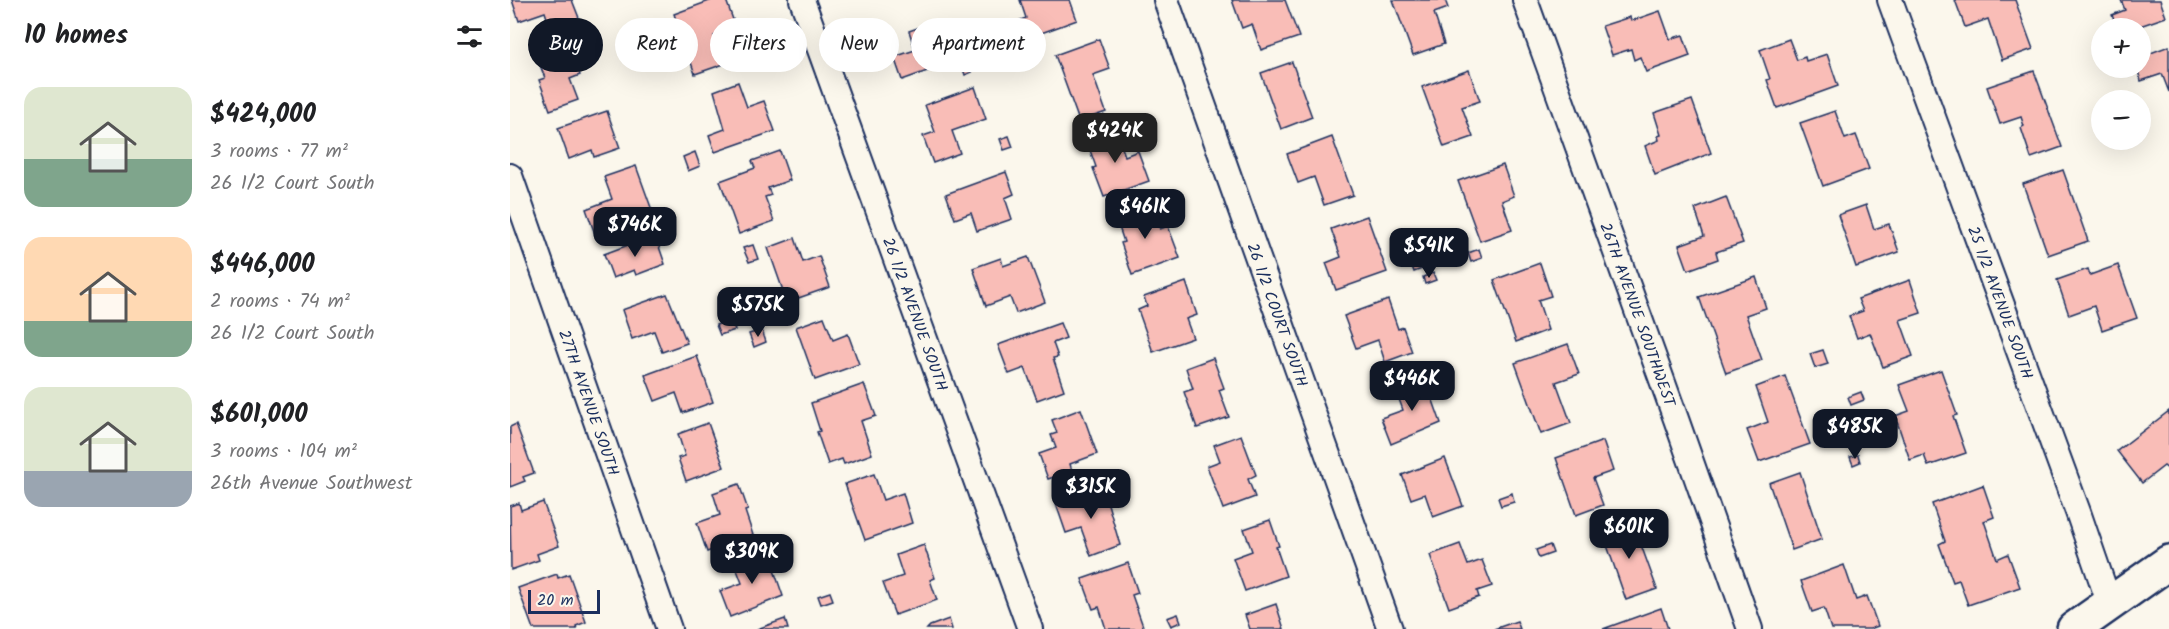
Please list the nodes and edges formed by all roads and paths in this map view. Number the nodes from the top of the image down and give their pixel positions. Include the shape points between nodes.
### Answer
1 (802, 0) edge
2 (1166, 0) edge
3 (1525, 0) edge
4 (1890, 0) edge
5 (510, 176) edge
6 (2169, 562) edge
7 (2110, 605) junction
8 (669, 629) edge
9 (1030, 629) edge
10 (1390, 629) edge
11 (1750, 629) edge
12 (2074, 629) edge

1 - 9 street, 26 1/2 AVENUE SOUTH
2 - 10 street, 26 1/2 COURT SOUTH
3 - 11 street, 26TH AVENUE SOUTHWEST
4 - 7 street, 25 1/2 AVENUE SOUTH
5 - 8 street, 27TH AVENUE SOUTH
6 - 7 street
7 - 12 street

